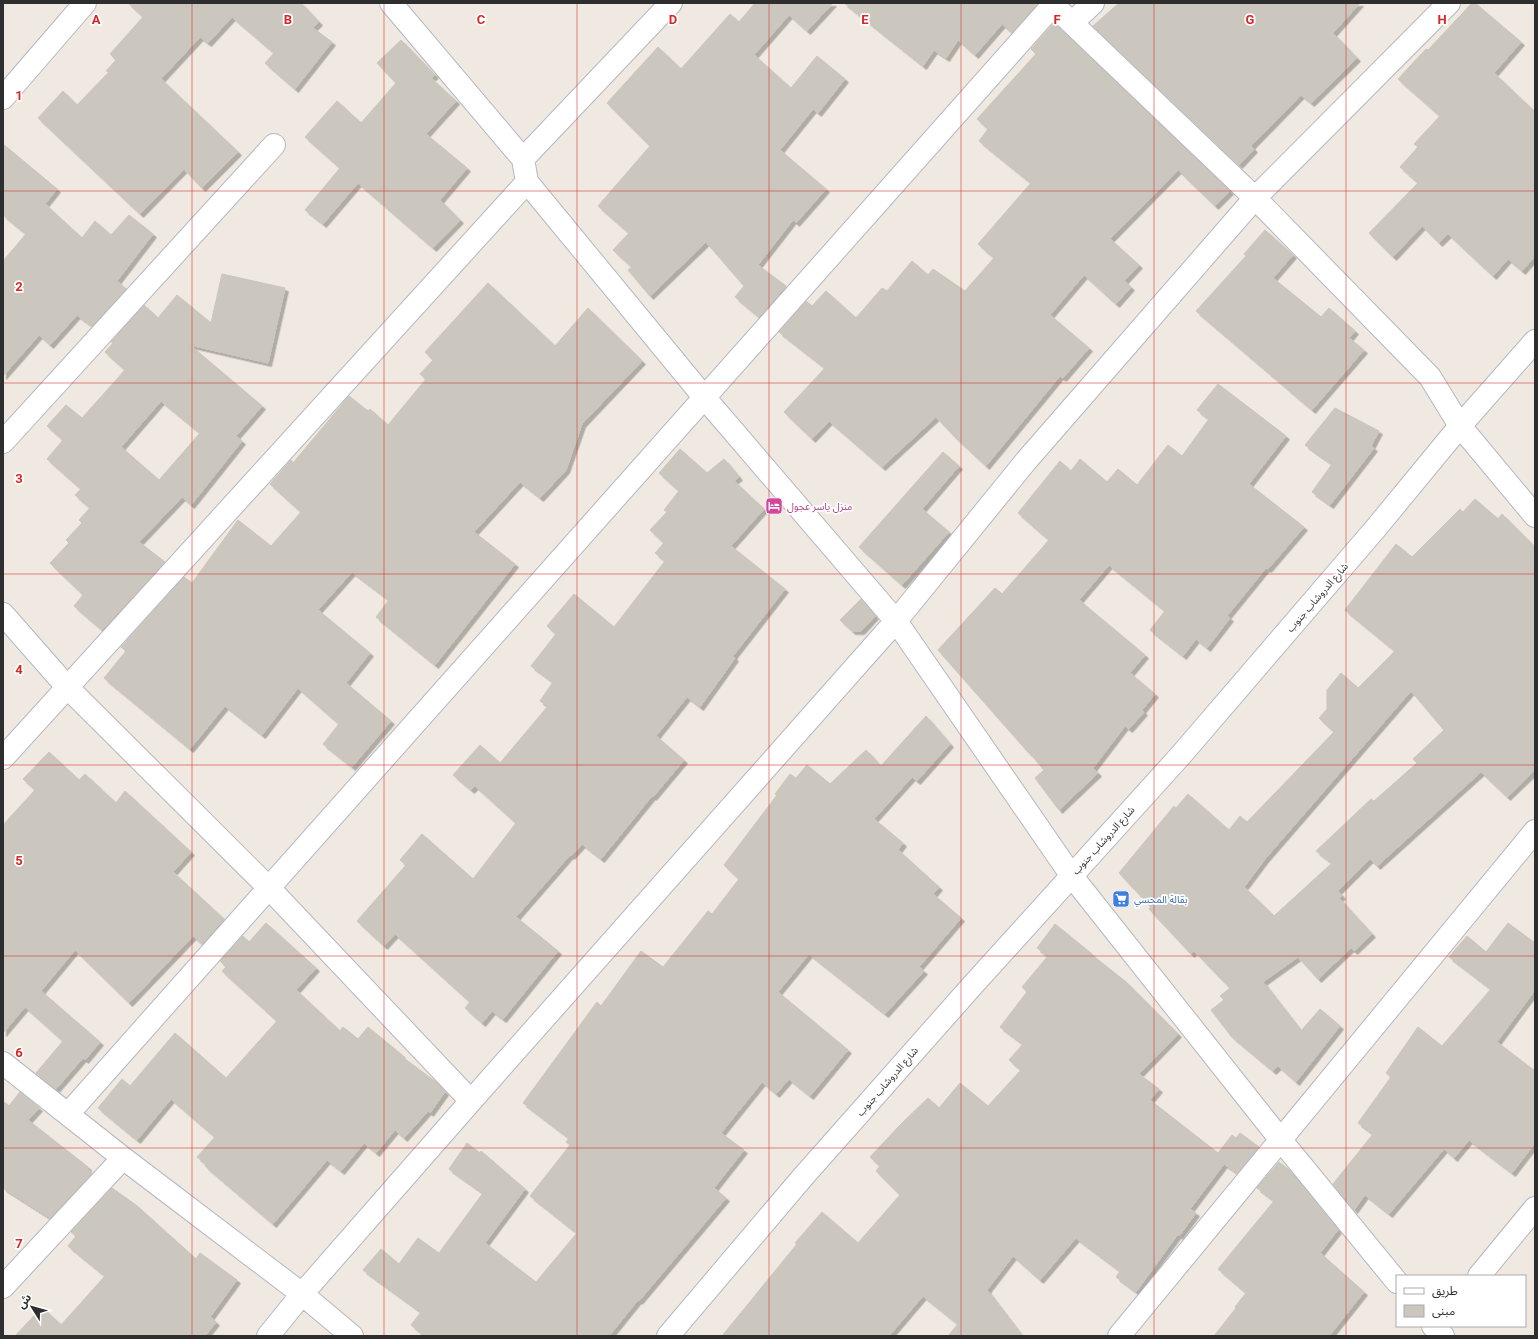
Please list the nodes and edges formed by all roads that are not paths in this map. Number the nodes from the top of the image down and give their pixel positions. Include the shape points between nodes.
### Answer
1 (85, 3) edge
2 (391, 3) edge
3 (671, 3) edge
4 (1093, 3) edge
5 (1449, 3) edge
6 (1052, 4) edge
7 (1072, 23) junction
8 (3, 98) edge
9 (274, 145) dead end
10 (523, 159) junction
11 (527, 182) junction
12 (1254, 198) junction
13 (1535, 341) edge
14 (704, 397) junction
15 (1460, 426) junction
16 (3, 442) edge
17 (1535, 516) edge
18 (3, 614) edge
19 (896, 621) junction
20 (68, 688) junction
21 (3, 758) edge
22 (1535, 832) edge
23 (1071, 875) junction
24 (269, 888) junction
25 (3, 1063) edge
26 (471, 1101) junction
27 (68, 1114) junction
28 (1280, 1139) junction
29 (123, 1158) junction
30 (1535, 1208) edge
31 (1480, 1275) edge
32 (1396, 1281) edge
33 (3, 1287) edge
34 (302, 1294) junction
35 (268, 1336) edge
36 (352, 1336) edge
37 (668, 1336) edge
38 (1119, 1336) edge

1 - 8 street
2 - 10 street
3 - 10 street
4 - 7 street
5 - 12 street
6 - 7 street
6 - 14 street
7 - 12 street
9 - 16 street
10 - 11 street
11 - 14 street
11 - 20 street
12 - 15 street via 1430,377
12 - 19 street via 1026,461
13 - 15 street, شارع الدروشاب جنوب
14 - 19 street
14 - 24 street
15 - 17 street
15 - 23 street, شارع الدروشاب جنوب via 1376,528 1181,754
18 - 20 street
19 - 23 street
19 - 26 street
20 - 21 street
20 - 24 street
22 - 28 street
23 - 28 street
23 - 37 street, شارع الدروشاب جنوب via 802,1178
24 - 26 street
24 - 27 street
25 - 27 street
26 - 34 street
27 - 29 street
28 - 32 street
28 - 38 street
29 - 33 street
29 - 34 street
30 - 31 street
34 - 35 street
34 - 36 street

